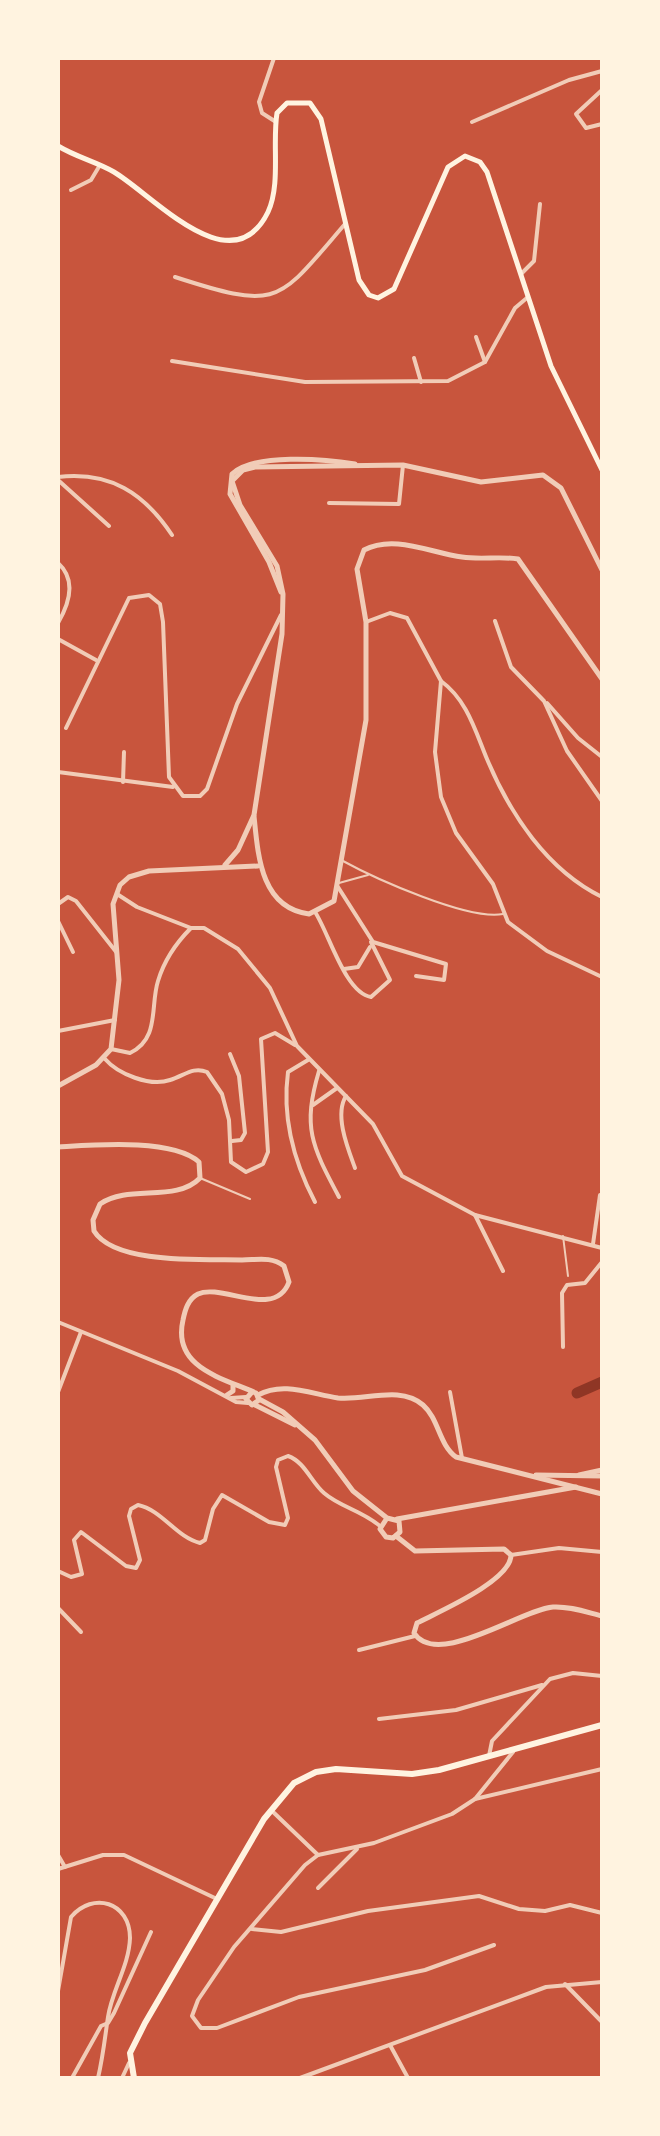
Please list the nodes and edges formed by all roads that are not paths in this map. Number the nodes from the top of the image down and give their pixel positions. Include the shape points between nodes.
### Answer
1 (274, 58) edge
2 (602, 71) edge
3 (602, 90) edge
4 (276, 122) junction
5 (472, 122) dead end
6 (602, 124) edge
7 (58, 146) edge
8 (100, 165) junction
9 (71, 190) dead end
10 (540, 204) dead end
11 (345, 224) junction
12 (521, 274) junction
13 (175, 277) dead end
14 (528, 297) junction
15 (476, 337) dead end
16 (414, 358) dead end
17 (172, 361) dead end
18 (485, 362) junction
19 (421, 382) junction
20 (403, 465) junction
21 (602, 470) edge
22 (58, 479) edge
23 (329, 503) dead end
24 (109, 526) dead end
25 (172, 535) dead end
26 (58, 563) edge
27 (602, 570) edge
28 (281, 615) junction
29 (495, 621) dead end
30 (366, 622) junction
31 (58, 623) edge
32 (58, 639) edge
33 (96, 660) junction
34 (602, 679) edge
35 (441, 681) junction
36 (544, 701) junction
37 (66, 728) dead end
38 (124, 752) dead end
39 (602, 757) edge
40 (58, 772) edge
41 (123, 782) junction
42 (173, 787) junction
43 (602, 801) edge
44 (254, 815) junction
45 (341, 860) junction
46 (225, 865) junction
47 (258, 866) junction
48 (368, 875) junction
49 (338, 886) junction
50 (115, 893) junction
51 (602, 897) edge
52 (58, 904) edge
53 (315, 912) junction
54 (503, 914) junction
55 (58, 921) edge
56 (191, 928) junction
57 (371, 943) junction
58 (73, 952) dead end
59 (119, 955) junction
60 (344, 969) junction
61 (416, 976) dead end
62 (602, 977) edge
63 (115, 1020) junction
64 (58, 1031) edge
65 (297, 1046) junction
66 (111, 1049) junction
67 (230, 1054) dead end
68 (105, 1059) junction
69 (308, 1060) junction
70 (319, 1071) junction
71 (58, 1086) edge
72 (337, 1088) junction
73 (346, 1096) junction
74 (312, 1106) junction
75 (232, 1141) junction
76 (58, 1147) edge
77 (355, 1168) dead end
78 (200, 1178) junction
79 (600, 1195) edge
80 (339, 1197) dead end
81 (250, 1199) dead end
82 (315, 1202) dead end
83 (475, 1215) junction
84 (563, 1236) junction
85 (593, 1244) junction
86 (602, 1248) edge
87 (602, 1262) edge
88 (503, 1271) dead end
89 (568, 1276) dead end
90 (58, 1322) edge
91 (81, 1332) junction
92 (563, 1347) dead end
93 (234, 1385) junction
94 (58, 1392) edge
95 (450, 1392) dead end
96 (229, 1396) junction
97 (254, 1399) junction
98 (463, 1460) junction
99 (602, 1470) edge
100 (531, 1476) junction
101 (578, 1476) junction
102 (602, 1476) edge
103 (577, 1486) junction
104 (602, 1494) edge
105 (387, 1518) junction
106 (397, 1519) junction
107 (380, 1526) junction
108 (396, 1536) junction
109 (602, 1552) edge
110 (511, 1555) junction
111 (58, 1571) edge
112 (58, 1608) edge
113 (602, 1616) edge
114 (81, 1632) dead end
115 (415, 1636) junction
116 (359, 1650) dead end
117 (602, 1676) edge
118 (542, 1685) junction
119 (379, 1719) dead end
120 (602, 1725) edge
121 (514, 1750) junction
122 (490, 1757) junction
123 (602, 1769) edge
124 (475, 1799) junction
125 (270, 1810) junction
126 (358, 1847) junction
127 (58, 1855) edge
128 (318, 1855) junction
129 (65, 1867) junction
130 (58, 1869) edge
131 (318, 1888) dead end
132 (217, 1899) junction
133 (602, 1913) edge
134 (251, 1929) junction
135 (151, 1932) dead end
136 (494, 1945) dead end
137 (602, 1982) edge
138 (565, 1984) junction
139 (58, 1991) edge
140 (602, 2022) edge
141 (108, 2023) junction
142 (390, 2045) junction
143 (129, 2063) junction
144 (72, 2078) edge
145 (98, 2078) edge
146 (122, 2078) edge
147 (134, 2078) edge
148 (300, 2078) edge
149 (408, 2078) edge

1 - 4 street via 259,102 262,113
2 - 5 street
3 - 6 street via 576,114 586,128
4 - 8 main road via 269,209 238,239 205,237
4 - 11 main road via 287,103 303,101 317,110
7 - 8 main road
8 - 9 street via 91,180
10 - 12 street via 534,261
11 - 12 main road via 359,280 369,295 383,298 394,289 448,167 457,159 475,159 487,172
11 - 13 street via 299,279 274,294 244,297
12 - 14 main road
14 - 18 street via 515,308
14 - 21 main road via 551,366
15 - 18 street
16 - 19 street
17 - 19 street via 305,382
18 - 19 street via 448,381
20 - 23 street via 399,504
20 - 27 street via 470,481 526,474 549,477 576,512
20 - 28 street via 267,461 245,464 232,474 230,494 283,594
22 - 24 street
22 - 25 street via 106,480 128,490 144,499
26 - 31 street via 69,580 69,591
28 - 42 street via 237,704 207,789 188,798
28 - 44 street
29 - 36 street via 508,664
30 - 34 street via 357,569 364,550 374,545 389,543 463,558 518,559
30 - 35 street via 390,613 407,618
30 - 45 street via 366,720
32 - 33 street
33 - 37 street
33 - 42 street via 129,598 141,593 154,597 163,622 167,755
35 - 51 street via 470,716 506,798 535,840 559,869
35 - 54 street via 435,752 441,797 456,833 493,884
36 - 39 street
36 - 43 street via 572,760
38 - 41 street
40 - 41 street
41 - 42 street
44 - 46 street
44 - 47 street
45 - 48 lane
45 - 49 street
46 - 47 street
46 - 50 street via 140,873
47 - 53 street via 284,905
48 - 49 lane
48 - 54 lane via 482,914
49 - 53 street via 334,901
49 - 57 street
50 - 56 street
50 - 59 street
52 - 59 street via 68,897 76,901
53 - 60 street
54 - 62 street via 547,951
55 - 58 street
56 - 65 street via 204,928 238,949 270,988
56 - 66 street via 160,975 147,1038 130,1053
57 - 60 street via 358,967
57 - 60 street via 390,980 375,995 364,996
57 - 61 street via 446,962 444,980
59 - 63 street
63 - 64 street
63 - 66 street
65 - 69 street
65 - 75 street via 275,1033 265,1035 259,1045 268,1146 263,1164 246,1172 234,1167 229,1157
66 - 68 street
67 - 75 street via 239,1076 245,1133
68 - 71 street
68 - 75 street via 127,1075 162,1082 194,1070 207,1072 222,1094
69 - 70 street
69 - 82 street via 288,1072 287,1103 292,1148
70 - 72 street
70 - 74 street
72 - 73 street
72 - 74 street
73 - 77 street via 342,1119
73 - 83 street via 380,1134 402,1176
74 - 80 street via 308,1121 314,1148
76 - 78 street via 164,1149 199,1162
78 - 81 lane
78 - 93 street via 177,1189 109,1198 93,1220 96,1234 112,1247 180,1259 273,1260 284,1266 287,1288 270,1298 203,1293 185,1310 183,1348 210,1375
79 - 85 street
83 - 84 street
83 - 88 street
84 - 85 street
84 - 89 lane
85 - 86 street
87 - 92 street via 585,1283 567,1285 562,1293
90 - 91 street
91 - 94 street
91 - 96 street
93 - 96 street
93 - 97 street
95 - 98 street
96 - 97 street
97 - 98 street via 269,1390 289,1388 338,1398 412,1398 426,1407 451,1454
97 - 105 street via 321,1446 353,1491
98 - 100 street
99 - 101 street
100 - 101 street
100 - 103 street
101 - 102 street
103 - 104 street
103 - 106 street
105 - 106 street
105 - 107 street
106 - 108 street via 401,1526
107 - 108 street via 386,1537
107 - 111 street via 363,1511 323,1492 288,1456 276,1467 288,1518 285,1525 269,1522 222,1495 200,1543 138,1505 129,1516 140,1560 136,1568 81,1532 74,1540 82,1574 71,1577
108 - 110 street via 415,1551 504,1549
109 - 110 street via 559,1548
110 - 115 street via 507,1567 468,1598 417,1623
112 - 114 street
113 - 115 street via 553,1607 527,1613 475,1638 436,1643
115 - 116 street
117 - 118 street via 573,1673
118 - 119 street via 470,1707
118 - 122 street via 492,1741
120 - 121 highway
121 - 122 highway
121 - 124 street
122 - 125 highway via 412,1774 316,1772 294,1783
123 - 124 street
124 - 126 street via 427,1826
125 - 128 street
125 - 132 highway
126 - 128 street
126 - 131 street
127 - 129 street
128 - 134 street via 267,1905
129 - 130 street
129 - 132 street via 103,1855 124,1855
132 - 143 highway via 140,2031
133 - 134 street via 570,1905 545,1911 519,1909 479,1896 368,1911 281,1932
134 - 136 street via 198,2000 192,2016 201,2028 217,2028 299,1997 425,1970
135 - 141 street
137 - 138 street
138 - 140 street
138 - 142 street
139 - 141 street via 71,1917 90,1902 113,1905 125,1917 130,1936
141 - 144 street via 101,2026
141 - 145 street
142 - 148 street
142 - 149 street
143 - 146 street
143 - 147 highway

